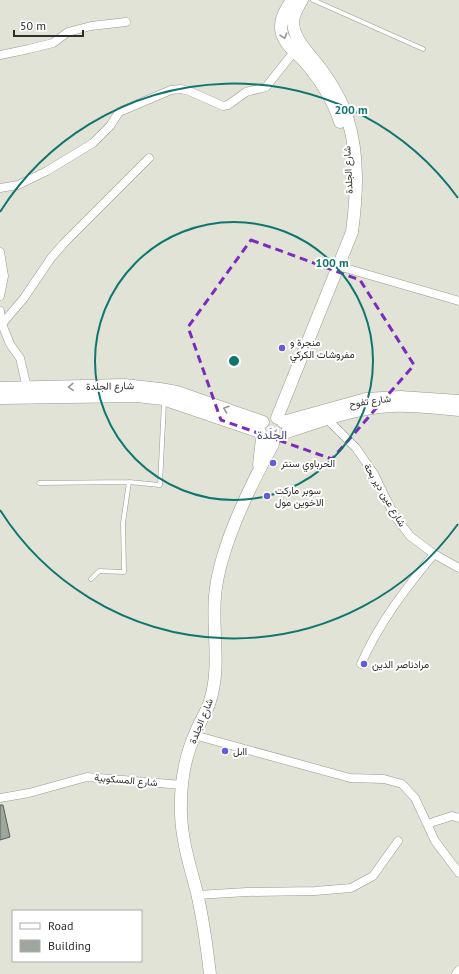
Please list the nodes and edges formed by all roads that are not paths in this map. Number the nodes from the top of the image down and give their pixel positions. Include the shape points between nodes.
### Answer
1 (292, 0) edge
2 (302, 0) edge
3 (313, 0) edge
4 (126, 22) dead end
5 (298, 48) junction
6 (424, 49) dead end
7 (0, 55) edge
8 (149, 158) dead end
9 (0, 188) edge
10 (0, 252) edge
11 (338, 266) junction
12 (0, 296) edge
13 (459, 301) edge
14 (0, 311) edge
15 (2, 324) junction
16 (0, 388) edge
17 (29, 393) junction
18 (0, 398) edge
19 (164, 400) junction
20 (459, 401) edge
21 (459, 410) edge
22 (324, 415) junction
23 (282, 424) junction
24 (264, 434) junction
25 (129, 482) junction
26 (39, 483) dead end
27 (434, 554) junction
28 (459, 568) edge
29 (91, 579) dead end
30 (361, 664) dead end
31 (194, 735) junction
32 (182, 785) junction
33 (0, 798) edge
34 (459, 818) edge
35 (427, 824) junction
36 (398, 841) dead end
37 (459, 873) edge
38 (197, 895) junction
39 (459, 970) edge
40 (210, 974) edge
41 (456, 974) edge

1 -> 5 street, شارع الجلدة via 282,20 281,29 287,45
2 - 5 street, شارع الجلدة via 293,21
3 - 6 lane
4 - 7 street via 91,26 68,32 52,43
5 - 9 street via 266,87 246,92 228,105 223,106 181,89 171,90 119,112 93,144 47,171 18,185
5 - 11 street, شارع الجلدة via 337,112 346,140 350,165 349,205
8 - 15 street via 65,242
10 - 12 street via 4,276
11 - 13 street
11 - 23 street, شارع الجلدة
14 - 15 street
15 - 17 street via 10,344 20,358
16 - 17 street, شارع الجلدة
17 - 18 street, شارع الجلدة
17 - 19 street, شارع الجلدة via 137,396
24 -> 17 street, شارع الجلدة via 177,392 160,389 124,385
19 - 24 street, شارع الجلدة
19 - 25 lane via 160,485
20 - 22 street, شارع تفوح via 400,396 366,399
21 - 22 street via 392,406
22 - 23 street
22 - 27 street, شارع عين دير بحة via 356,448 374,474 394,515 410,536
23 - 24 street via 269,418
23 - 24 street via 282,441
24 - 31 street, شارع الجلدة via 258,472 221,564 215,596 215,675 210,702
25 - 26 lane
25 - 29 lane via 123,524 124,572 99,570
27 - 28 street, شارع عين دير بحة
27 - 30 street via 401,594
31 - 32 street, شارع الجلدة
31 - 35 street via 350,778 396,781 412,793
32 - 33 street, شارع المسكوبية via 87,777
32 - 38 street, شارع الجلدة via 182,839
34 - 35 street via 452,816
35 - 37 street via 435,841
36 - 38 street via 373,876 351,888
38 - 40 street, شارع الجلدة
39 - 41 street

